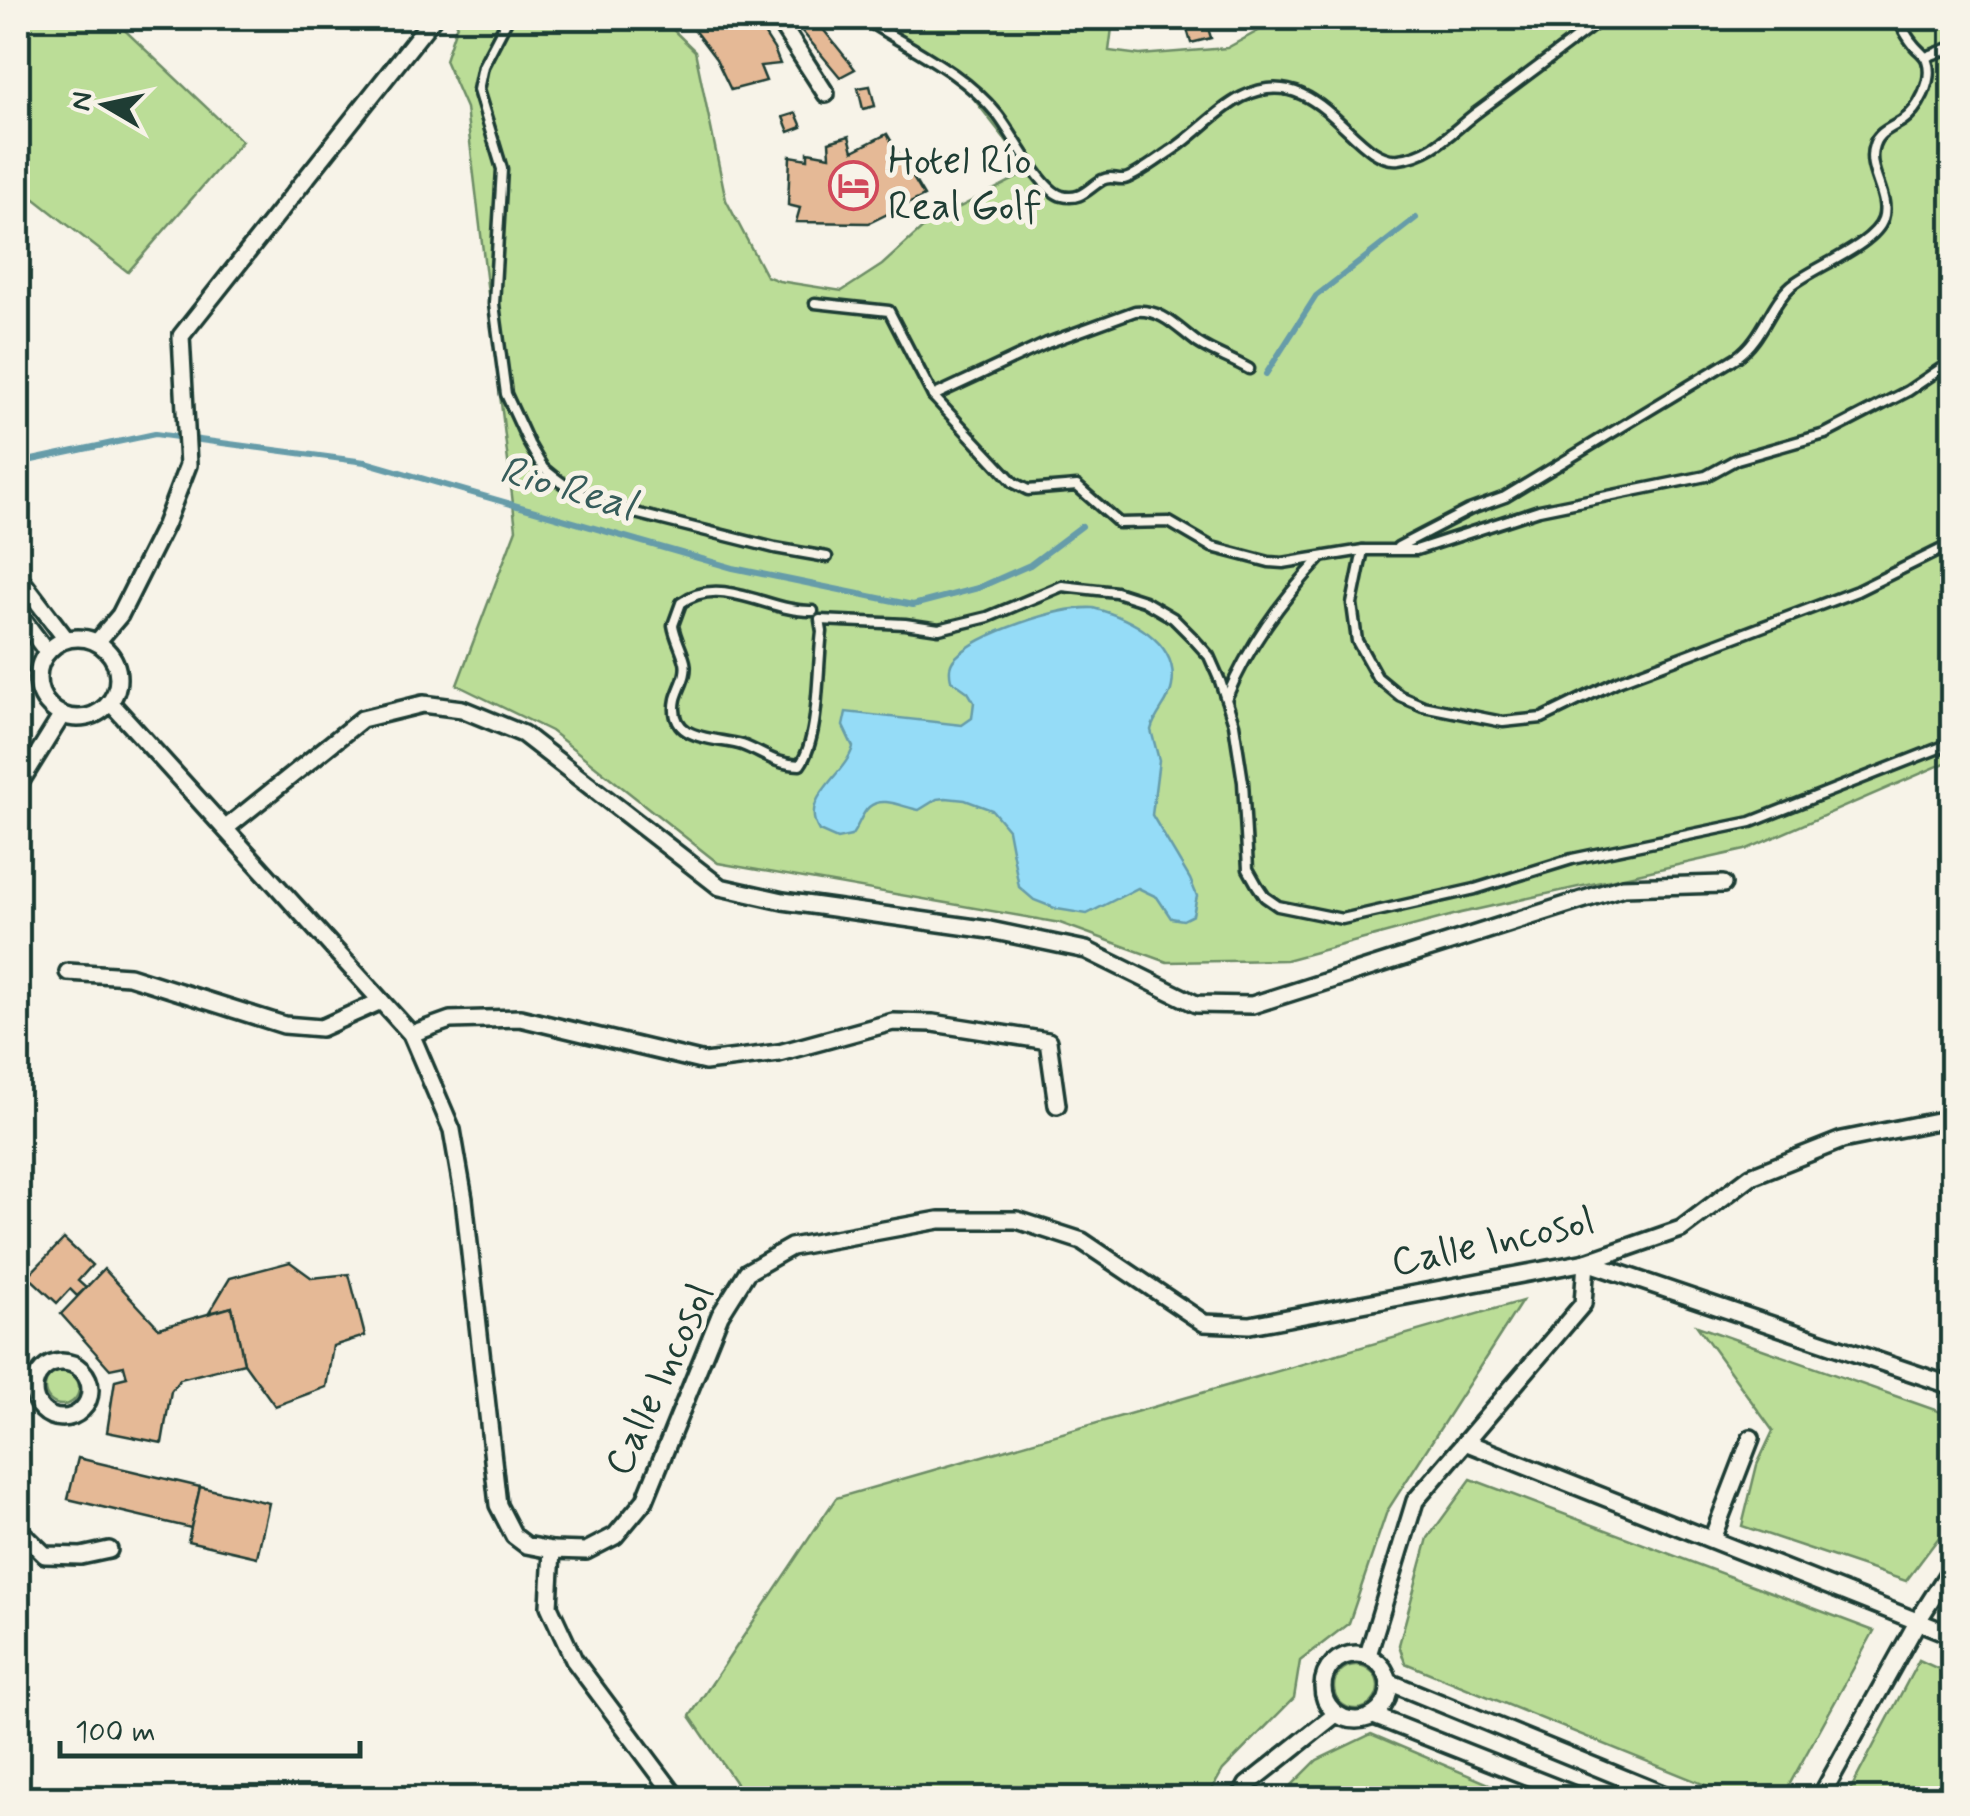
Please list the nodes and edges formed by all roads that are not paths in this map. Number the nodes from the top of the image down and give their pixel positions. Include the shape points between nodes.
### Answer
1 (433, 18) edge
2 (508, 18) edge
3 (777, 18) edge
4 (863, 18) edge
5 (1603, 18) edge
6 (1897, 18) edge
7 (1952, 47) edge
8 (1926, 57) junction
9 (826, 94) dead end
10 (815, 303) dead end
11 (1952, 361) edge
12 (1249, 369) dead end
13 (933, 396) junction
14 (1952, 544) edge
15 (1394, 549) junction
16 (1363, 550) junction
17 (827, 557) dead end
18 (1322, 558) junction
19 (18, 576) edge
20 (813, 612) dead end
21 (18, 613) edge
22 (66, 639) junction
23 (97, 642) junction
24 (47, 652) junction
25 (1226, 699) junction
26 (110, 702) junction
27 (62, 715) junction
28 (1952, 744) edge
29 (18, 786) edge
30 (226, 828) junction
31 (1723, 884) dead end
32 (68, 972) dead end
33 (381, 1000) junction
34 (412, 1034) junction
35 (1057, 1106) dead end
36 (1952, 1118) edge
37 (1586, 1262) junction
38 (1952, 1386) edge
39 (1751, 1438) dead end
40 (1465, 1442) junction
41 (18, 1529) edge
42 (1712, 1538) junction
43 (109, 1550) dead end
44 (552, 1550) junction
45 (1952, 1567) edge
46 (1919, 1620) junction
47 (1952, 1635) edge
48 (1368, 1655) junction
49 (1389, 1682) junction
50 (1336, 1714) junction
51 (1374, 1716) junction
52 (677, 1798) edge
53 (1240, 1798) edge
54 (1582, 1798) edge
55 (1672, 1798) edge
56 (1820, 1798) edge

1 - 23 street via 181,336 188,465 120,615
2 - 17 lane via 478,90 502,169 494,304 506,394 543,468 607,506
3 - 9 street
4 - 5 lane via 966,80 1048,186 1075,197 1107,178 1125,179 1240,98 1275,90 1309,97 1379,157 1414,156 1445,142
6 - 8 lane
7 - 8 lane
8 - 15 lane via 1916,109 1885,130 1872,150 1882,223 1790,286 1749,349 1505,497
10 - 13 lane via 889,311
11 - 15 lane via 1825,434 1736,459 1706,476 1539,510 1440,545
12 - 13 lane via 1197,342 1172,320 1134,311
13 - 18 lane via 1014,484 1028,490 1077,486 1118,523 1169,522 1212,547 1269,562
14 - 16 lane via 1856,591 1618,680 1542,718 1503,722 1424,706 1377,677 1356,641 1352,604
15 - 16 lane
16 - 18 lane
18 - 25 lane via 1251,645
19 - 22 street
20 - 25 lane via 724,592 681,603 672,625 685,661 676,710 683,730 800,765 813,732 820,620 939,630 1062,586 1144,600 1173,618 1209,656
21 - 24 street
22 - 23 street
22 - 24 street
23 - 26 street via 116,670
24 - 27 street via 40,665 41,694
25 - 28 lane via 1243,782 1248,869 1278,906 1342,919 1572,859 1751,822
26 - 27 street via 96,714
26 - 30 street
27 - 29 street
30 - 31 street via 362,719 423,704 462,708 523,734 720,887 1086,950 1196,1004 1252,1005 1623,887
30 - 33 street
32 - 33 street via 129,976 284,1024 321,1028
33 - 34 street
34 - 35 street via 450,1020 520,1018 704,1062 780,1053 893,1022 933,1023 1048,1041
34 - 44 street via 452,1130 498,1506 514,1536
36 - 37 street, Calle Incosol via 1842,1140 1751,1176 1681,1229
37 - 38 street
37 - 40 street via 1582,1304
37 - 44 street, Calle Incosol via 1250,1325 1204,1323 1082,1240 1016,1220 940,1220 791,1247 747,1272 720,1315 645,1500 614,1536 586,1551
39 - 42 street
40 - 42 street
40 - 48 street via 1415,1501
41 - 43 street via 45,1556
42 - 46 street
44 - 52 street via 550,1606 574,1660
45 - 46 street
46 - 47 street
46 - 56 street
48 - 49 street
48 - 50 street via 1346,1654 1324,1676 1324,1697
49 - 51 street
49 - 55 street
50 - 51 street via 1354,1721
50 - 53 street via 1246,1785
51 - 54 street

